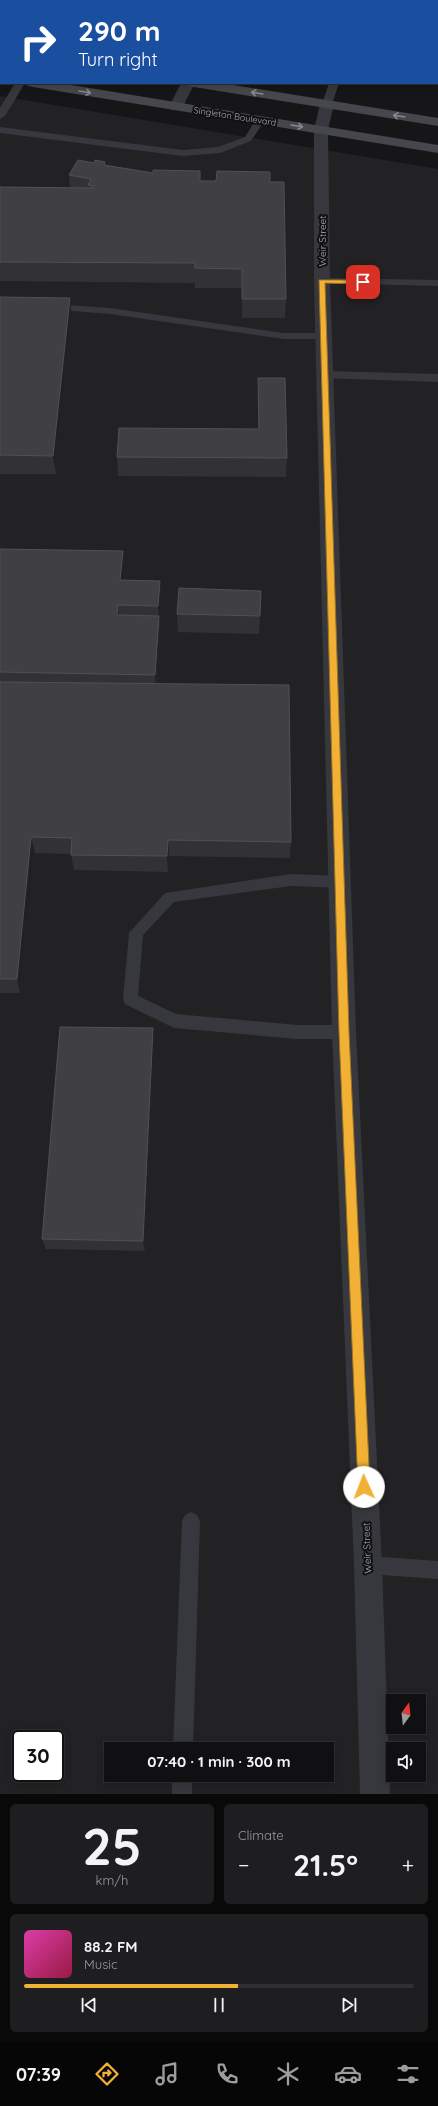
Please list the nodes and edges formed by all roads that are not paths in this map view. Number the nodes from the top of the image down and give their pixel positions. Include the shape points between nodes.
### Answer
1 (19, 84) edge
2 (39, 84) edge
3 (188, 84) edge
4 (200, 84) edge
5 (334, 84) edge
6 (327, 104) junction
7 (176, 107) junction
8 (0, 116) edge
9 (260, 120) junction
10 (438, 122) edge
11 (0, 130) edge
12 (321, 130) junction
13 (438, 149) edge
14 (322, 281) junction
15 (438, 283) edge
16 (39, 306) edge
17 (324, 336) junction
18 (326, 375) junction
19 (438, 378) edge
20 (340, 882) junction
21 (344, 1032) junction
22 (191, 1521) dead end
23 (368, 1565) junction
24 (438, 1570) edge
25 (183, 1742) edge
26 (182, 1782) edge
27 (182, 1794) edge
28 (374, 1794) edge

1 - 8 lane
2 -> 7 main road, Singleton Boulevard
3 - 7 street
6 -> 4 main road
5 - 6 lane
10 -> 6 main road
6 - 12 street, Weir Street
7 - 9 main road, Singleton Boulevard
9 - 11 lane via 248,138 220,150 183,153
9 -> 12 main road, Singleton Boulevard
12 - 13 main road, Singleton Boulevard
12 - 14 street, Weir Street
14 - 15 lane
14 - 17 street, Weir Street
16 - 17 lane via 110,311 284,336
17 - 18 street, Weir Street
18 - 19 lane
18 - 20 street, Weir Street
20 - 21 street, Weir Street
20 - 21 lane via 291,880 170,897 136,933 130,999 174,1021 297,1032
21 - 23 street, Weir Street
22 - 25 lane
23 - 24 lane
23 - 28 street, Weir Street
26 - 27 lane

